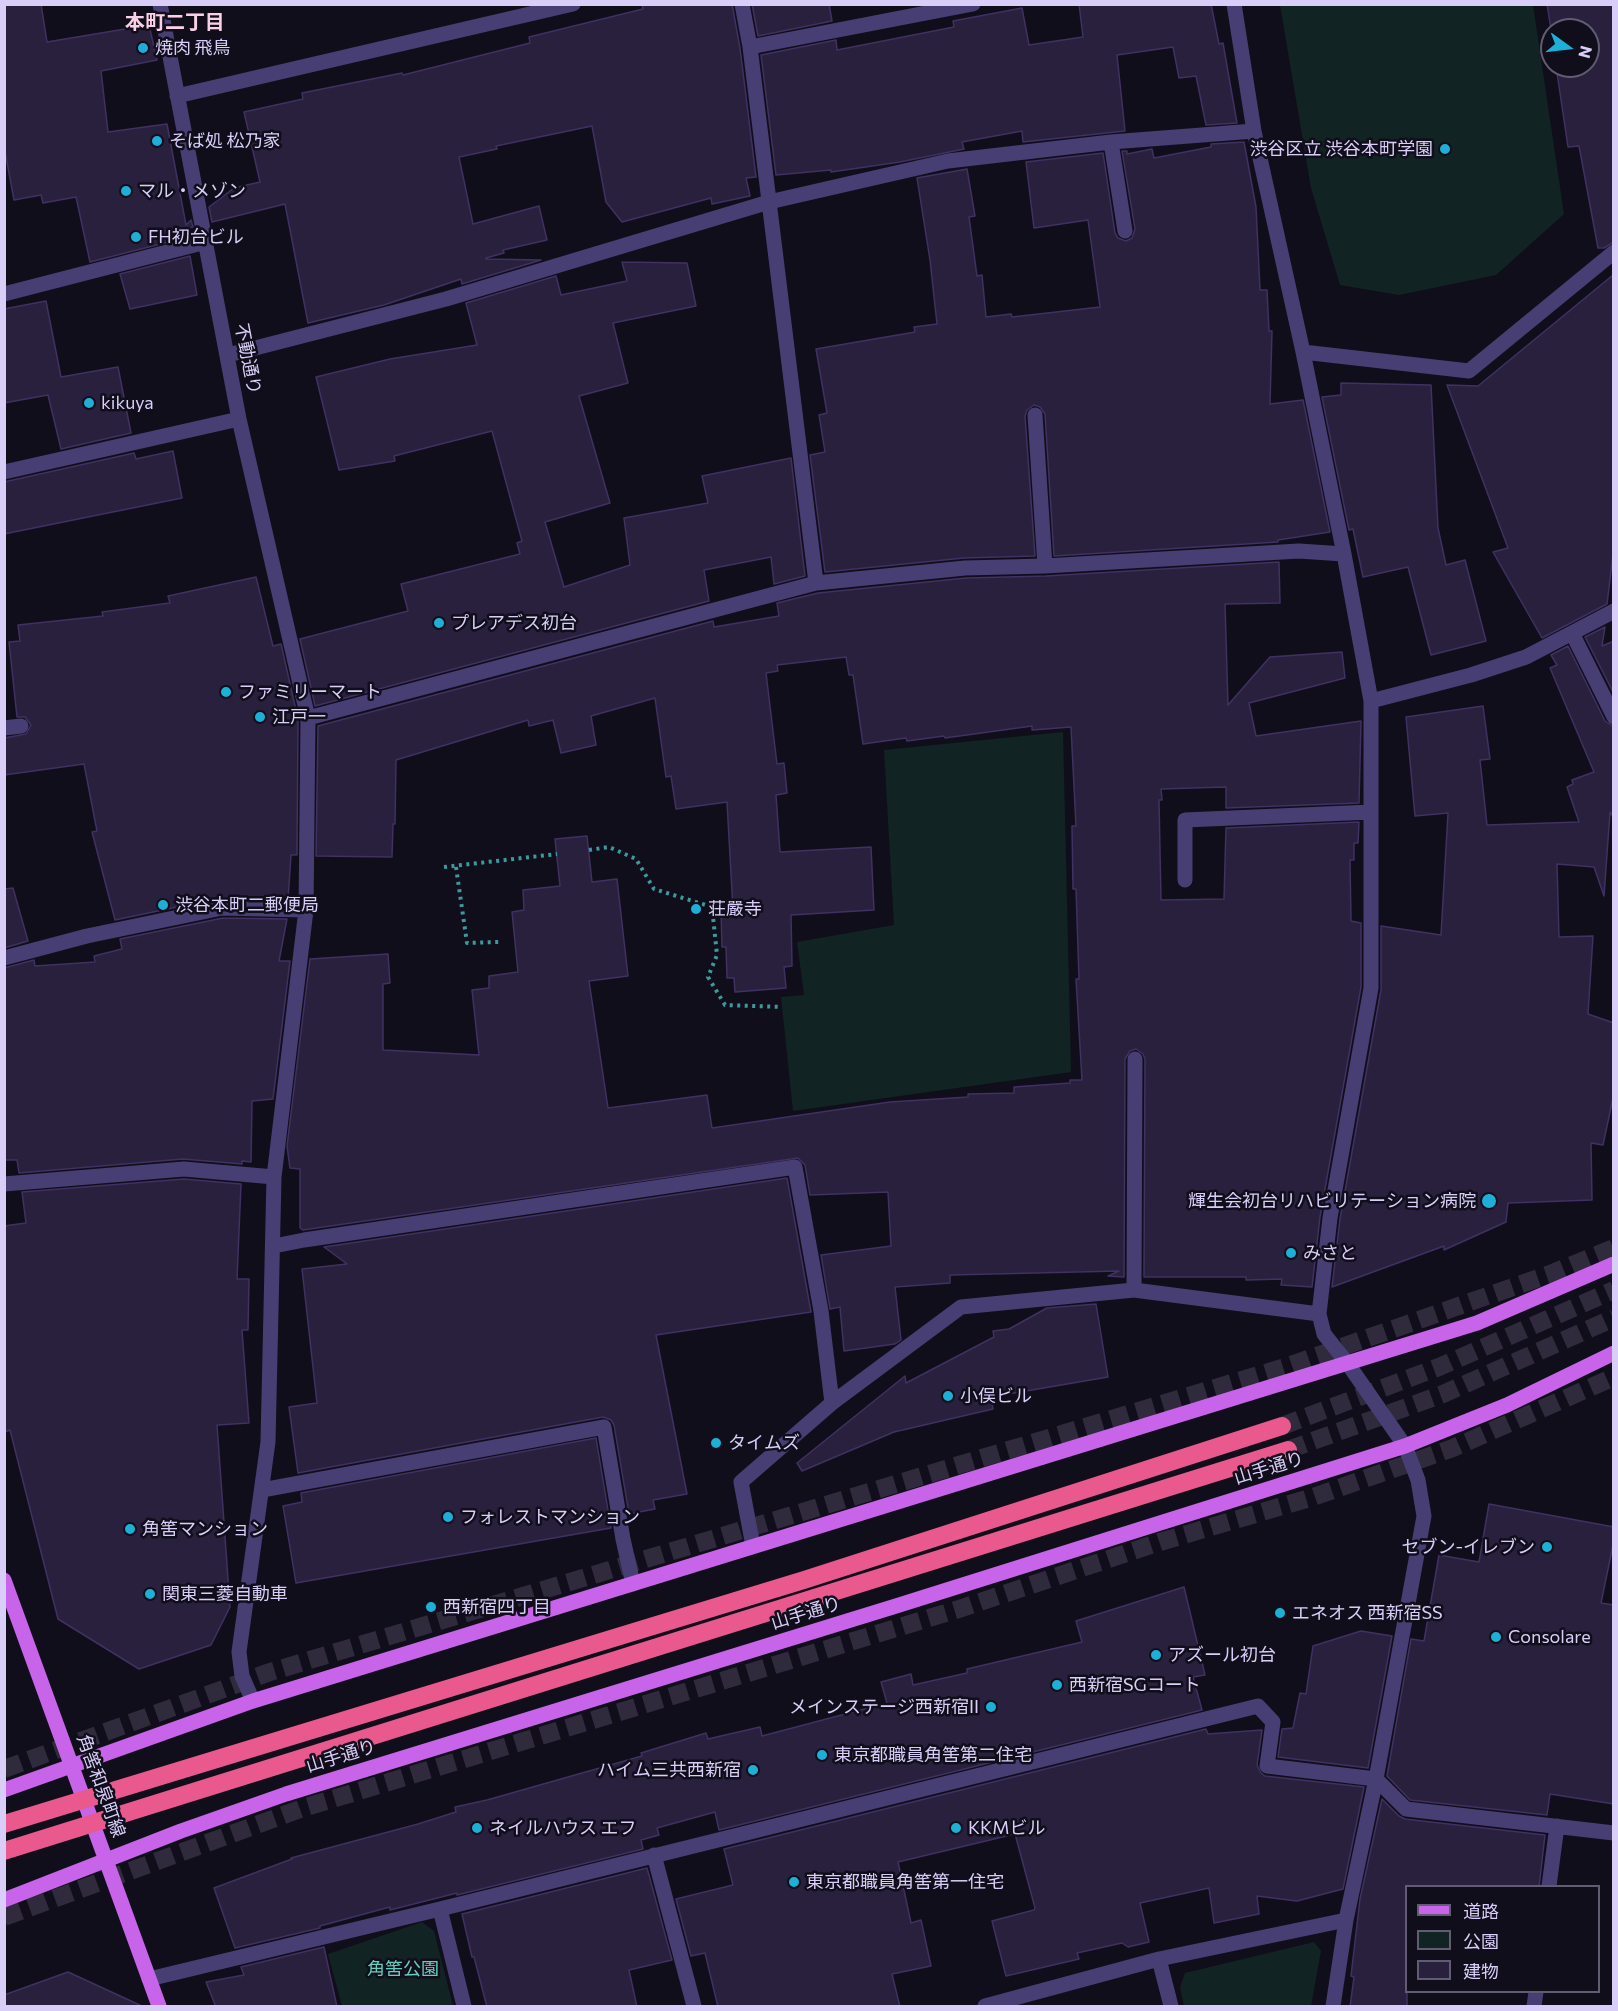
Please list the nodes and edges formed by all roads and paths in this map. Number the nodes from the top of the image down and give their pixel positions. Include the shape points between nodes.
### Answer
1 (160, 4) edge
2 (573, 4) edge
3 (742, 4) edge
4 (973, 4) edge
5 (1234, 4) edge
6 (750, 48) junction
7 (177, 96) junction
8 (1254, 132) junction
9 (1112, 142) junction
10 (769, 202) junction
11 (1125, 231) dead end
12 (206, 242) junction
13 (1614, 252) edge
14 (4, 294) edge
15 (1303, 352) junction
16 (228, 355) junction
17 (1035, 415) dead end
18 (239, 419) junction
19 (4, 472) edge
20 (1344, 554) junction
21 (1045, 566) junction
22 (816, 583) junction
23 (1614, 610) edge
24 (1572, 633) junction
25 (1371, 701) junction
26 (1614, 717) edge
27 (309, 718) junction
28 (21, 726) dead end
29 (4, 728) edge
30 (1371, 812) junction
31 (589, 850) dead end
32 (557, 854) dead end
33 (444, 867) dead end
34 (456, 867) junction
35 (1185, 880) dead end
36 (306, 910) junction
37 (499, 942) dead end
38 (4, 958) edge
39 (782, 1007) dead end
40 (1135, 1059) dead end
41 (274, 1177) junction
42 (4, 1184) edge
43 (274, 1246) junction
44 (1614, 1264) edge
45 (1134, 1290) junction
46 (1319, 1314) junction
47 (1614, 1353) edge
48 (1348, 1364) junction
49 (832, 1403) junction
50 (1282, 1426) tunnel mouth
51 (1405, 1446) junction
52 (1288, 1450) tunnel mouth
53 (262, 1490) junction
54 (753, 1546) junction
55 (4, 1580) edge
56 (633, 1584) junction
57 (253, 1701) junction
58 (72, 1767) junction
59 (1376, 1779) junction
60 (4, 1790) edge
61 (4, 1824) edge
62 (1557, 1826) junction
63 (1614, 1833) edge
64 (4, 1851) edge
65 (654, 1855) junction
66 (107, 1860) junction
67 (1549, 1885) edge
68 (4, 1900) edge
69 (440, 1909) junction
70 (1346, 1920) junction
71 (1160, 1959) junction
72 (149, 1978) junction
73 (1027, 2001) edge
74 (159, 2007) edge
75 (464, 2007) edge
76 (694, 2007) edge
77 (985, 2007) edge
78 (1171, 2007) edge
79 (1333, 2007) edge

1 - 7 street, 不動通り
2 - 7 street
3 - 6 street
4 - 6 street
5 - 8 street
6 - 10 street
7 - 12 street, 不動通り
8 - 9 street
8 - 15 street
9 - 10 street via 948,161
9 - 11 street
10 - 16 street via 446,299
10 - 22 street
12 - 14 street
12 - 16 street, 不動通り
13 - 15 street via 1469,370
15 - 20 street
16 - 18 street, 不動通り
17 - 21 street
18 - 19 street
18 - 27 street, 不動通り
20 - 21 street via 1299,551
20 - 25 street
21 - 22 street via 965,568
22 - 27 street
23 - 24 street
24 - 25 street via 1526,657
24 - 26 street
25 - 30 street
27 - 36 street, 不動通り
28 - 29 street
30 - 35 street via 1185,820
30 - 46 street via 1371,988 1330,1218
31 - 39 path via 609,847 636,859 654,889 712,907 717,955 708,977 725,1005
32 - 34 path
33 - 34 path
34 - 37 path via 467,943
36 - 38 street via 222,908
36 - 41 street, 不動通り
40 - 45 street
41 - 42 street via 184,1169
41 - 43 street, 不動通り
43 - 49 street via 795,1167 821,1311
43 - 53 street, 不動通り via 268,1442
44 - 48 main road via 1477,1323
45 - 46 street
45 - 49 street via 961,1307
46 - 48 street via 1324,1334
47 - 51 main road, 山手通り via 1507,1405
48 - 51 street
48 - 54 main road
49 - 54 street via 741,1482
50 - 61 highway, bridge via 804,1580
51 - 59 street via 1418,1480 1424,1516
51 - 66 main road, 山手通り via 286,1794
52 - 64 highway, bridge
53 - 56 street via 604,1426
53 - 57 street, 不動通り via 239,1652 242,1676
54 - 56 main road
55 - 58 main road, 角筈和泉町線
56 - 57 main road
57 - 58 main road
58 - 60 main road
58 - 66 main road, 角筈和泉町線
59 - 62 street via 1406,1809
59 - 65 street via 1267,1766 1273,1722 1258,1706
59 - 70 street
62 - 63 street
62 - 67 street
65 - 69 street
65 - 76 street
66 - 68 main road, 山手通り
66 - 72 main road, 角筈和泉町線
69 - 72 street
69 - 75 street
70 - 71 street
70 - 79 street
71 - 73 street
71 - 78 street
72 - 74 main road, 角筈和泉町線
73 - 77 street

